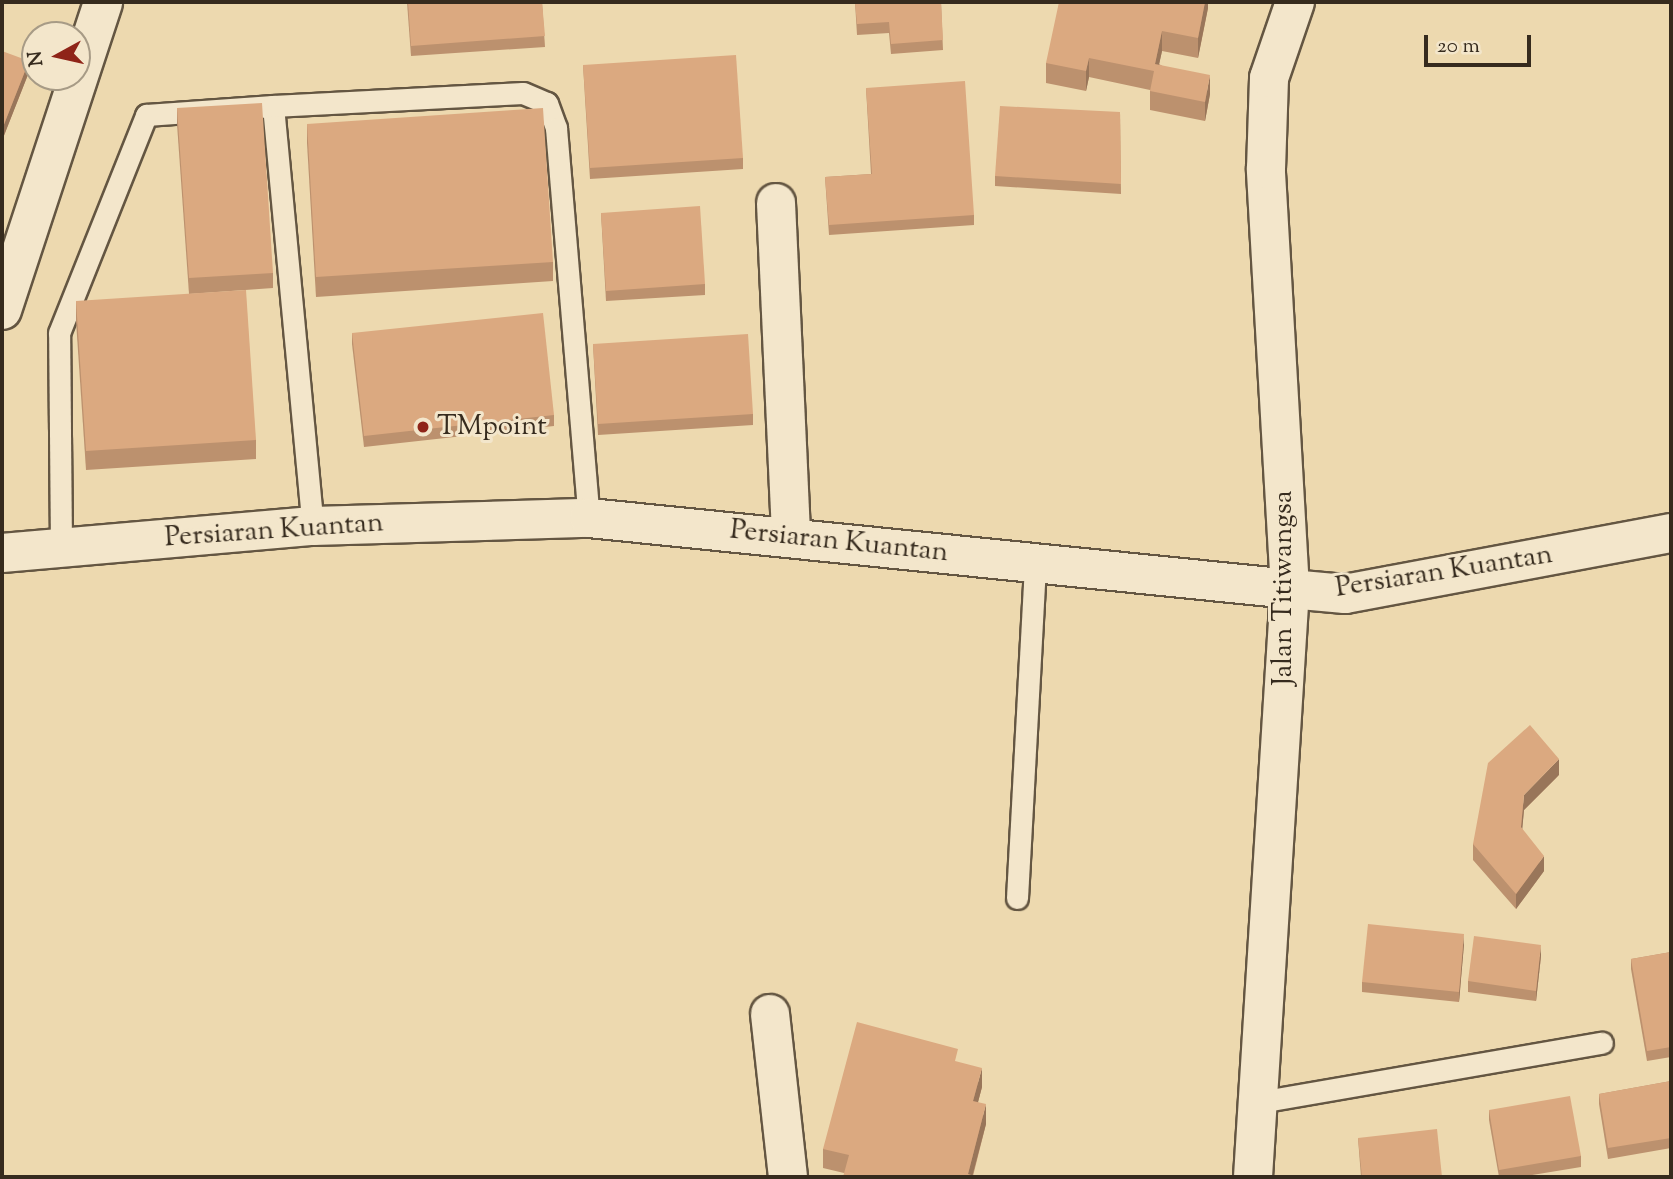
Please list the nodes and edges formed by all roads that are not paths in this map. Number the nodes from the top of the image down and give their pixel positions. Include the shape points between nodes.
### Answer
1 (103, 2) edge
2 (1295, 2) edge
3 (273, 106) junction
4 (776, 203) dead end
5 (2, 310) edge
6 (589, 518) junction
7 (313, 526) junction
8 (1671, 533) edge
9 (791, 537) junction
10 (61, 547) junction
11 (2, 553) edge
12 (1035, 562) junction
13 (1290, 589) junction
14 (1017, 898) dead end
15 (770, 1014) dead end
16 (1602, 1043) dead end
17 (1253, 1103) junction
18 (788, 1177) edge
19 (1253, 1177) edge

1 - 5 street
2 - 13 street, Jalan Titiwangsa via 1269,78 1266,169
3 - 6 lane via 523,93 547,103 556,128
3 - 7 lane
3 - 10 lane via 146,116 59,333
4 - 9 street
6 - 7 street, Persiaran Kuantan
6 - 9 street, Persiaran Kuantan
7 - 10 street, Persiaran Kuantan
8 - 13 street, Persiaran Kuantan via 1345,594
9 - 12 street, Persiaran Kuantan
10 - 11 street, Persiaran Kuantan
12 - 13 street, Persiaran Kuantan
12 - 14 lane
13 - 17 street, Jalan Titiwangsa
15 - 18 street
16 - 17 lane
17 - 19 street, Jalan Titiwangsa

